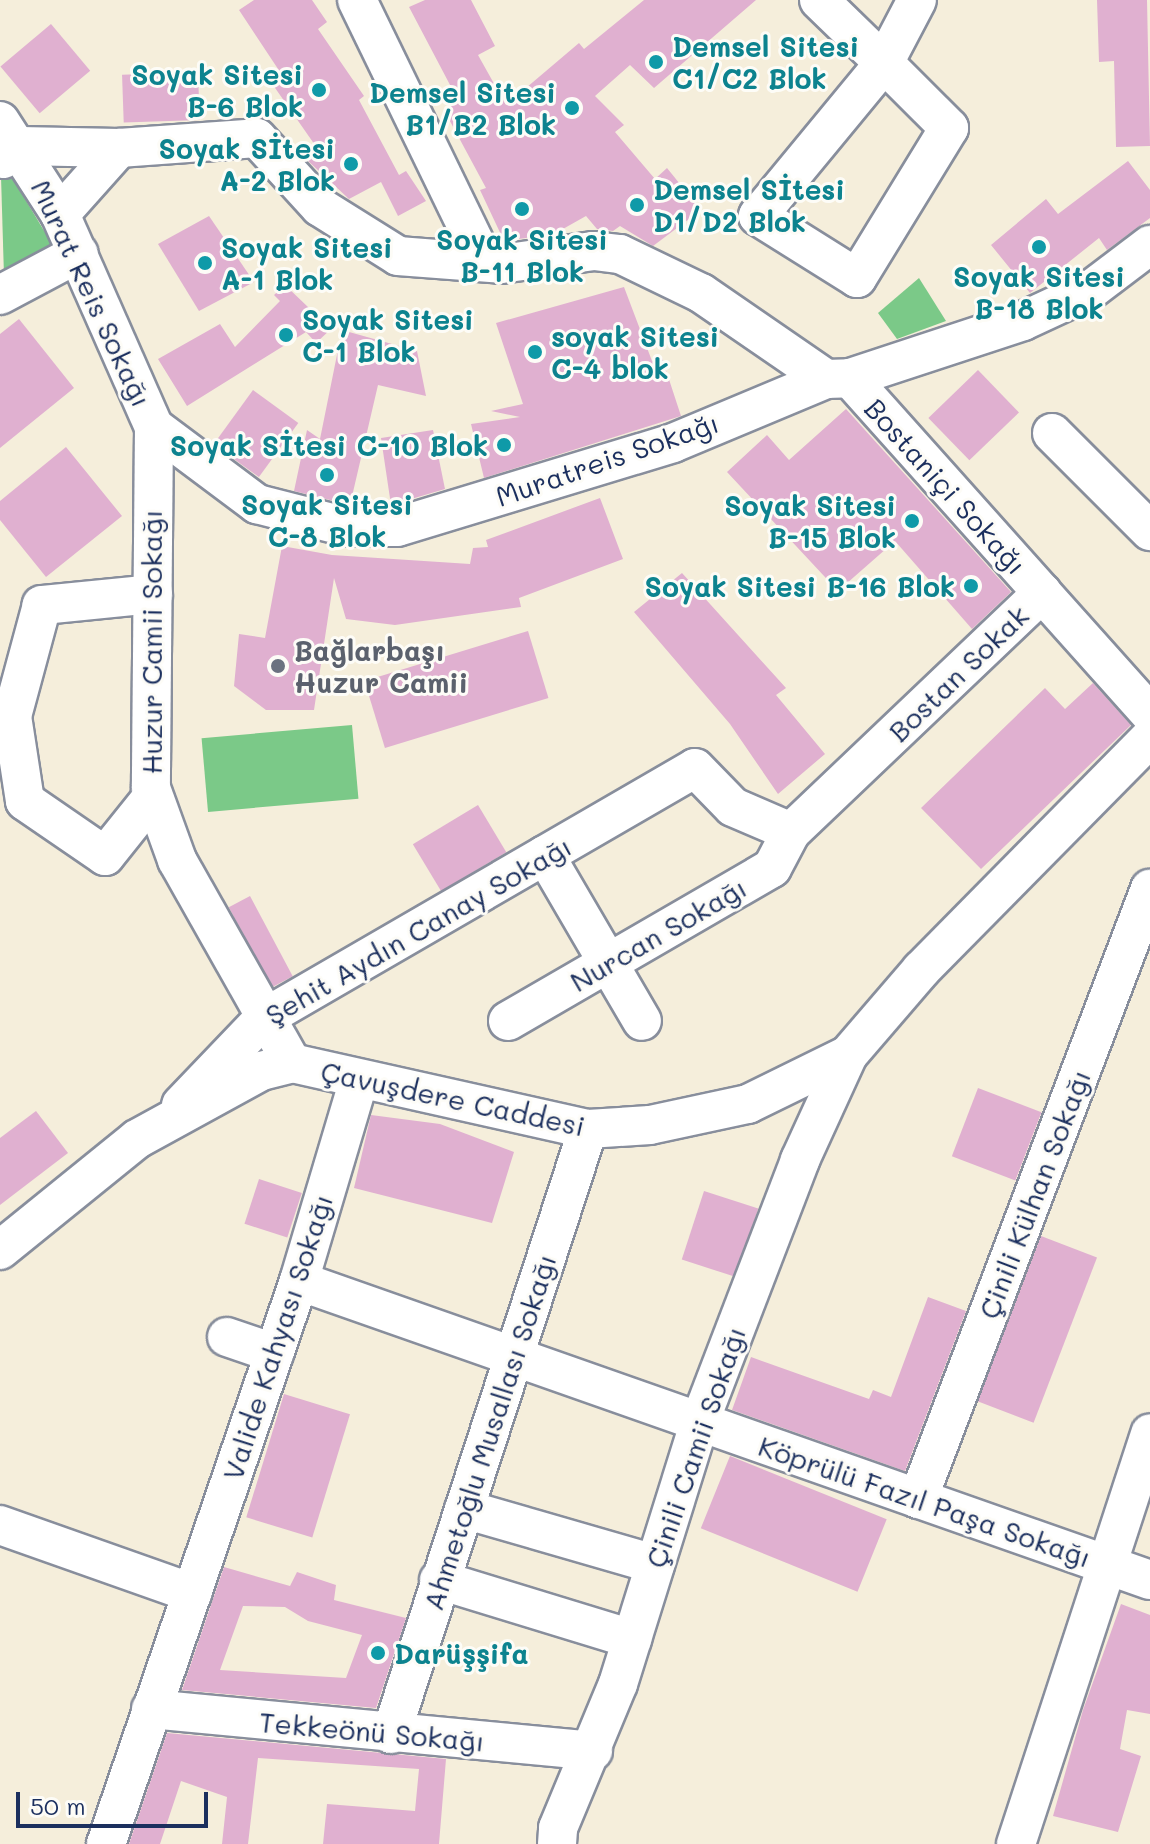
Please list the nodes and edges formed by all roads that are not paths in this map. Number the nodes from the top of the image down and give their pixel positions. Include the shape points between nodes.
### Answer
1 (357, 0) edge
2 (819, 0) edge
3 (917, 0) edge
4 (884, 63) junction
5 (7, 143) edge
6 (119, 148) junction
7 (60, 214) junction
8 (1150, 245) edge
9 (79, 253) junction
10 (483, 260) junction
11 (0, 295) edge
12 (838, 379) junction
13 (154, 427) junction
14 (1052, 433) dead end
15 (1150, 531) edge
16 (1042, 593) junction
17 (153, 594) junction
18 (1150, 714) edge
19 (1150, 738) edge
20 (153, 796) junction
21 (791, 832) junction
22 (545, 855) junction
23 (1150, 889) edge
24 (608, 962) junction
25 (264, 1018) junction
26 (508, 1021) dead end
27 (642, 1021) dead end
28 (848, 1055) junction
29 (292, 1063) junction
30 (359, 1080) junction
31 (165, 1124) junction
32 (588, 1129) junction
33 (0, 1250) edge
34 (299, 1281) junction
35 (227, 1337) dead end
36 (274, 1353) junction
37 (517, 1357) junction
38 (700, 1421) junction
39 (1150, 1433) edge
40 (918, 1499) junction
41 (464, 1509) junction
42 (0, 1525) edge
43 (655, 1564) junction
44 (1105, 1565) junction
45 (439, 1580) junction
46 (1150, 1580) edge
47 (192, 1593) junction
48 (632, 1639) junction
49 (151, 1709) junction
50 (391, 1734) junction
51 (593, 1751) junction
52 (106, 1844) edge
53 (557, 1844) edge
54 (1016, 1844) edge

1 - 10 street
2 - 4 street
3 - 4 street
4 - 4 street via 758,216 857,278 949,128
5 - 6 street, Bostaniçi Sokağı
5 - 7 street, Murat Reis Sokağı
6 - 7 street
6 - 10 street, Bostaniçi Sokağı via 257,138 320,207 398,256
7 - 9 street, Murat Reis Sokağı
8 - 12 street, Muratreis Sokağı via 1058,307
9 - 11 street
9 - 13 street, Murat Reis Sokağı
10 - 12 street, Bostaniçi Sokağı via 501,264 594,251 620,254 701,293
12 - 13 street, Muratreis Sokağı via 673,443 397,527 347,527 257,504
12 - 16 street, Bostaniçi Sokağı
13 - 17 street, Huzur Camii Sokağı
14 - 15 street
16 - 18 street, Bostan Sokak
16 - 21 street, Bostan Sokak
17 - 20 street, Huzur Camii Sokağı
17 - 20 street via 42,605 12,716 25,801 105,856
19 - 28 street, Çavuşdere Caddesi via 921,970
20 - 25 street, Huzur Camii Sokağı via 177,860
21 - 22 street, Şehit Aydın Canay Sokağı via 733,807 695,768
21 - 24 street, Nurcan Sokağı via 772,868
22 - 24 street
22 - 25 street, Şehit Aydın Canay Sokağı
23 - 40 street, Çinili Külhan Sokağı
24 - 26 street, Nurcan Sokağı
24 - 27 street
25 - 29 street, Huzur Camii Sokağı
25 - 31 street, Şehit Aydın Canay Sokağı
28 - 32 street, Çavuşdere Caddesi via 748,1104 650,1125
28 - 38 street, Çinili Camii Sokağı via 800,1160
29 - 30 street, Çavuşdere Caddesi
29 - 31 street, Çavuşdere Caddesi via 261,1071
30 - 32 street, Çavuşdere Caddesi
30 - 34 street, Valide Kahyası Sokağı
31 - 33 street, Çavuşdere Caddesi via 137,1139
32 - 37 street, Ahmetoğlu Musallası Sokağı
34 - 36 street, Valide Kahyası Sokağı
34 - 37 street, Köprülü Fazıl Paşa Sokağı
35 - 36 street
36 - 47 street, Valide Kahyası Sokağı
37 - 38 street, Köprülü Fazıl Paşa Sokağı
37 - 41 street, Ahmetoğlu Musallası Sokağı
38 - 40 street, Köprülü Fazıl Paşa Sokağı
38 - 43 street, Çinili Camii Sokağı
39 - 44 street
40 - 44 street, Köprülü Fazıl Paşa Sokağı
41 - 43 street
41 - 45 street, Ahmetoğlu Musallası Sokağı
42 - 47 street
43 - 48 street, Çinili Camii Sokağı
44 - 46 street, Köprülü Fazıl Paşa Sokağı
44 - 54 street
45 - 48 street
45 - 50 street, Ahmetoğlu Musallası Sokağı
47 - 49 street, Valide Kahyası Sokağı
48 - 51 street, Çinili Camii Sokağı
49 - 50 street, Tekkeönü Sokağı
49 - 52 street, Valide Kahyası Sokağı
50 - 51 street, Tekkeönü Sokağı
51 - 53 street, Çinili Camii Sokağı via 558,1828

